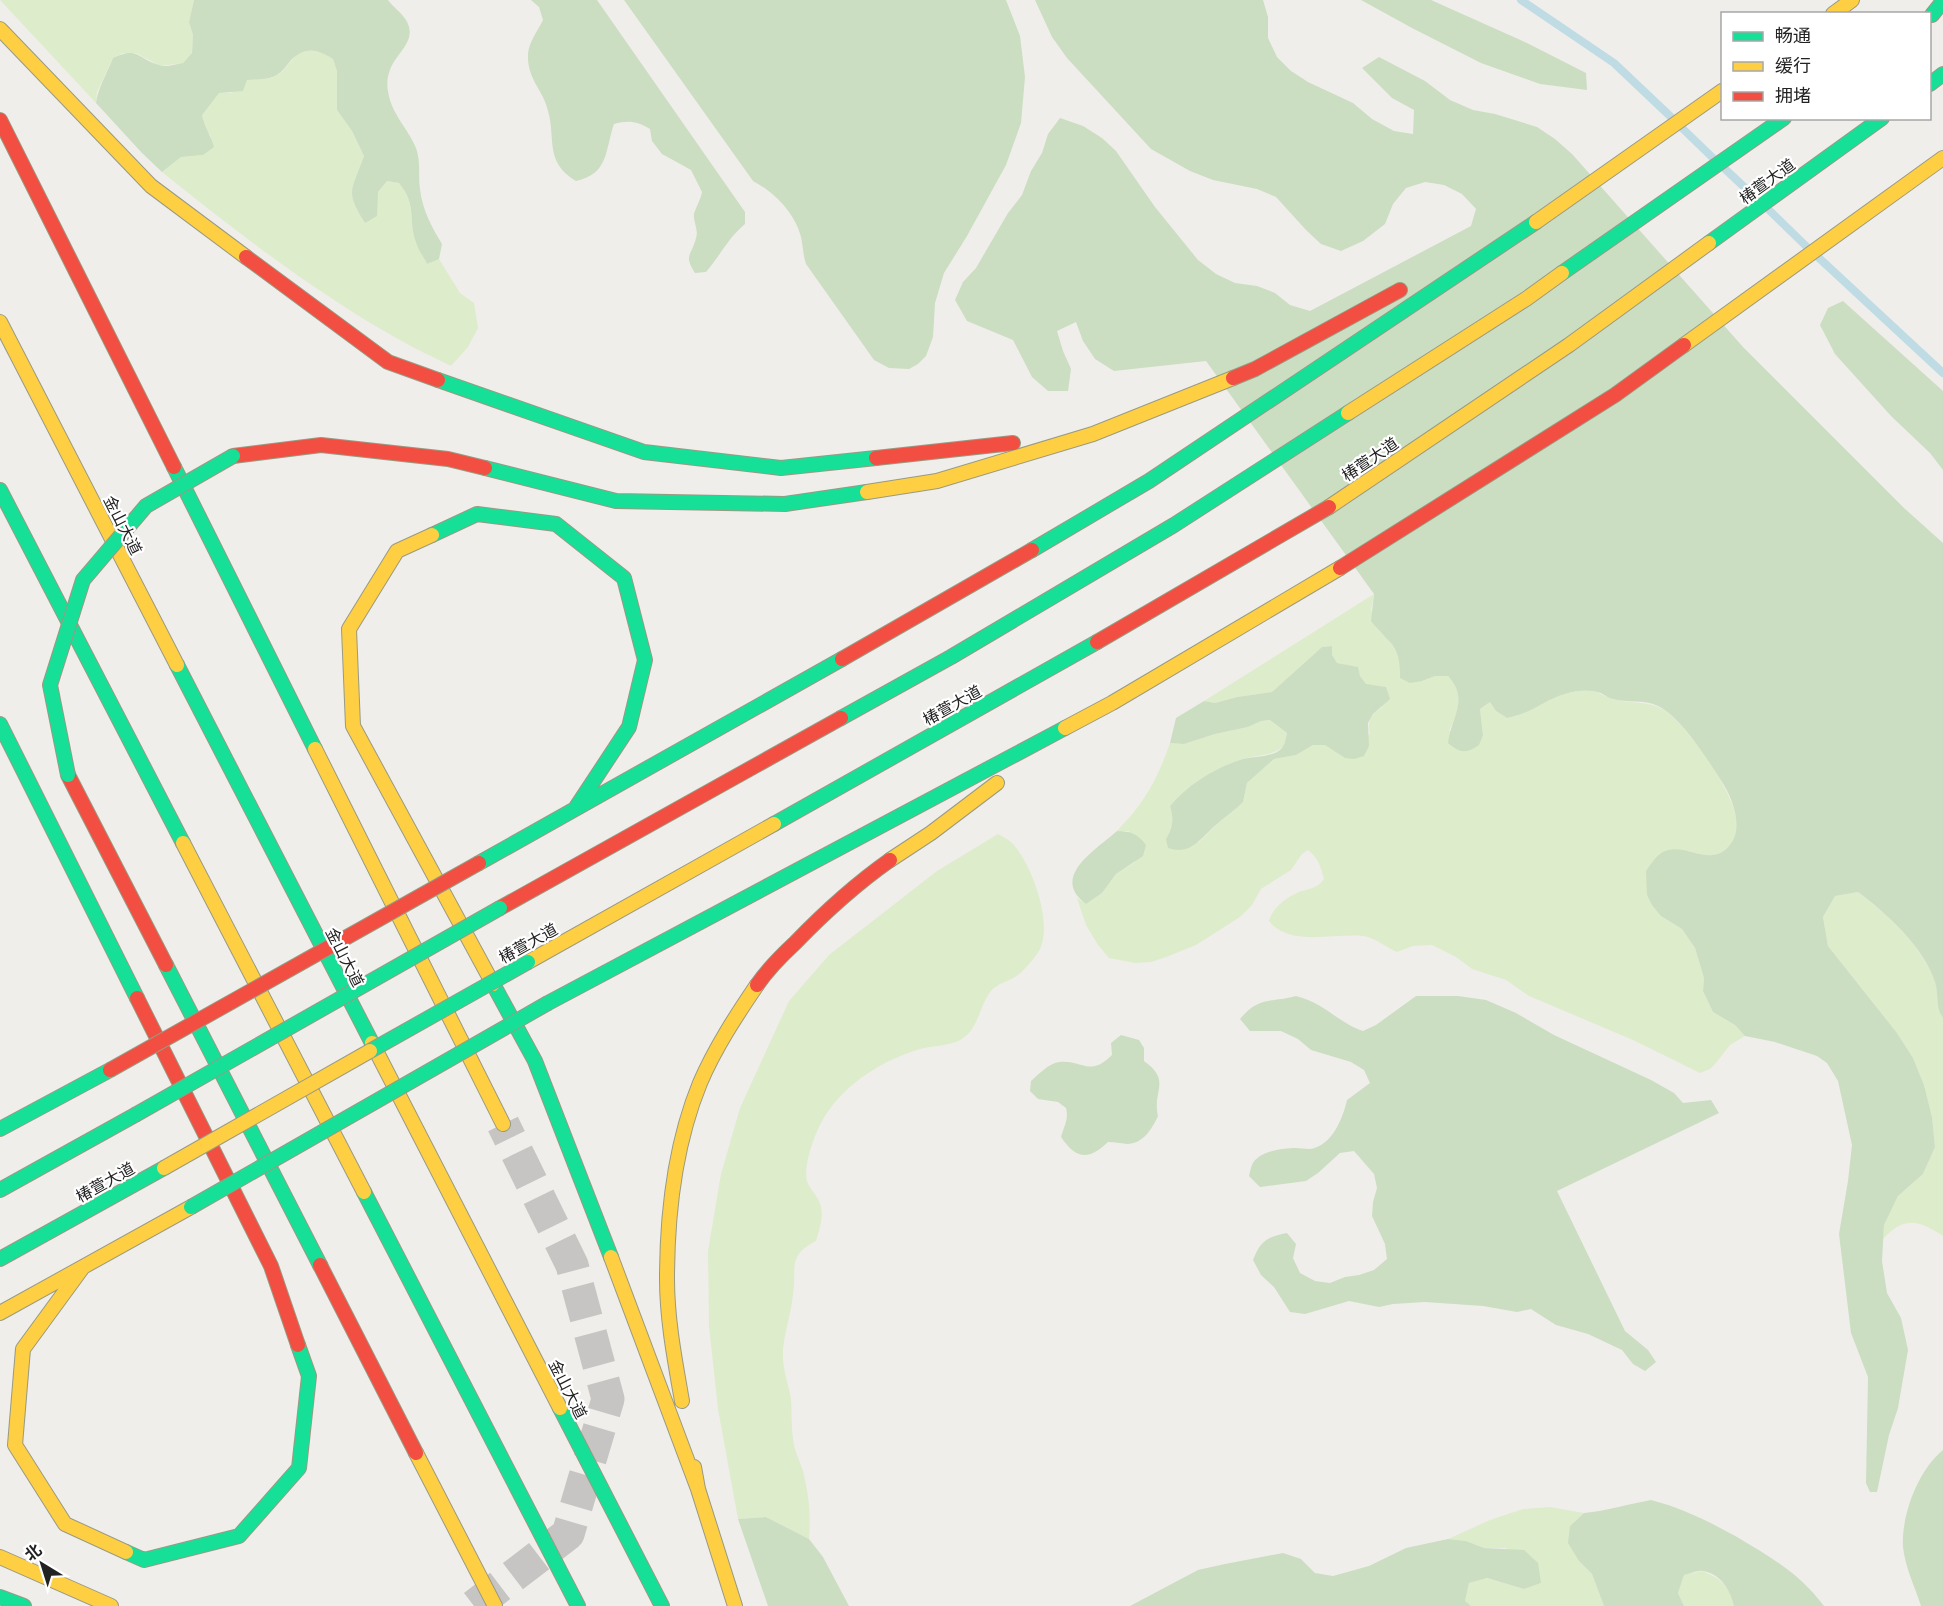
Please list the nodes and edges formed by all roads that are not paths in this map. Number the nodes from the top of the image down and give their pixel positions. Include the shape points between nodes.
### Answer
1 (1852, 0) edge
2 (1943, 3) edge
3 (1836, 12) edge
4 (1931, 15) edge
5 (0, 29) edge
6 (1721, 93) edge
7 (0, 120) edge
8 (1781, 120) edge
9 (1879, 120) edge
10 (1943, 158) edge
11 (1575, 196) junction
12 (1451, 262) dead end
13 (1410, 285) dead end
14 (0, 322) edge
15 (1093, 434) junction
16 (0, 490) edge
17 (0, 724) edge
18 (1073, 724) junction
19 (575, 809) junction
20 (503, 1124) tunnel mouth
21 (0, 1129) edge
22 (0, 1190) edge
23 (0, 1259) edge
24 (83, 1267) junction
25 (0, 1313) edge
26 (698, 1489) junction
27 (0, 1557) edge
28 (0, 1597) edge
29 (24, 1606) edge
30 (111, 1606) edge
31 (495, 1606) edge
32 (578, 1606) edge
33 (662, 1606) edge
34 (735, 1606) edge

1 - 3 main road
2 - 4 main road
5 - 15 main road via 151,186 388,362 644,452 782,468
6 - 11 main road
7 - 20 main road
8 - 22 main road, bridge via 1526,299 1174,525 951,657
9 - 23 main road, 椿萱大道, bridge via 1569,345 1326,509 1080,652
10 - 18 main road via 1615,395 1356,558
11 - 12 main road
11 - 19 main road via 1149,481 930,610
13 - 15 main road via 1255,369
14 - 33 main road, 金山大道
15 - 31 main road, bridge via 937,482 785,504 616,501 448,459 321,445 233,456 146,507 83,580 50,685 68,775
16 - 32 main road
17 - 24 main road via 271,1266 309,1376 299,1468 239,1536 144,1560 65,1524 15,1444 23,1349
18 - 24 main road, bridge via 548,1003
18 - 26 main road via 932,833 868,875 816,921 767,971 728,1028 700,1083 680,1145 670,1214 667,1280 672,1342
19 - 21 main road, bridge
19 - 26 main road via 629,728 645,660 624,578 556,524 477,514 397,551 349,629 352,726 535,1061
24 - 25 main road
26 - 34 main road
27 - 30 main road
28 - 29 main road

